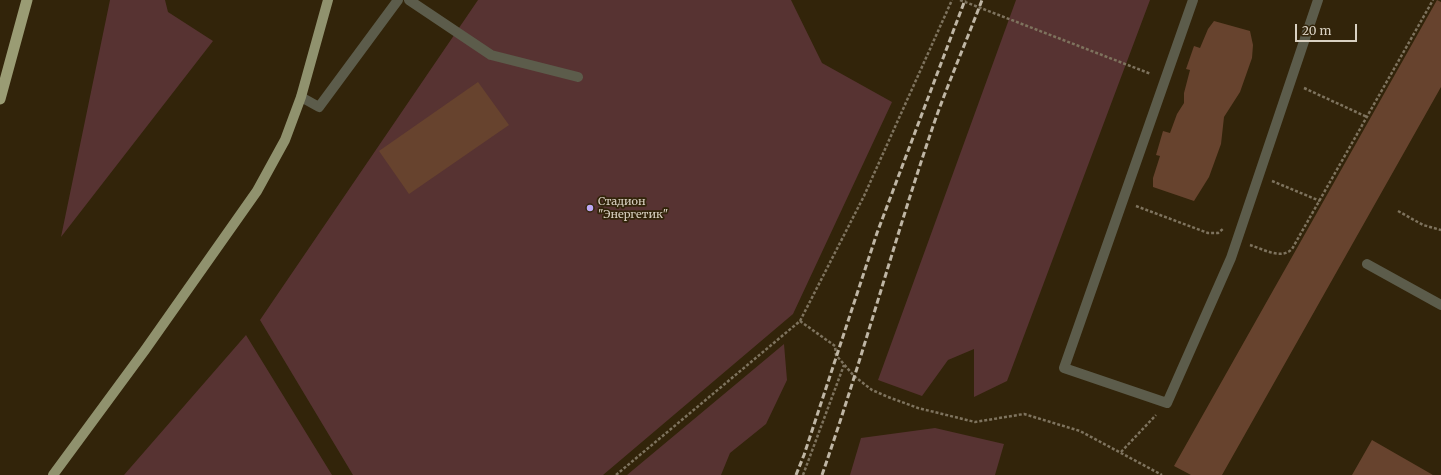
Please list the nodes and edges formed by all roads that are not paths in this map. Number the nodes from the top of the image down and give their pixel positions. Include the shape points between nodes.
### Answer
1 (27, 0) edge
2 (328, 0) edge
3 (398, 0) edge
4 (409, 0) edge
5 (1193, 0) edge
6 (1318, 0) edge
7 (578, 77) dead end
8 (301, 98) junction
9 (0, 99) edge
10 (1367, 264) dead end
11 (1441, 305) edge
12 (53, 475) edge

1 - 9 highway
2 - 8 main road
3 - 8 street via 319,107
4 - 7 street via 491,55
5 - 6 street via 1064,368 1167,404 1231,258
8 - 12 main road via 285,140 257,191 154,338
10 - 11 street

